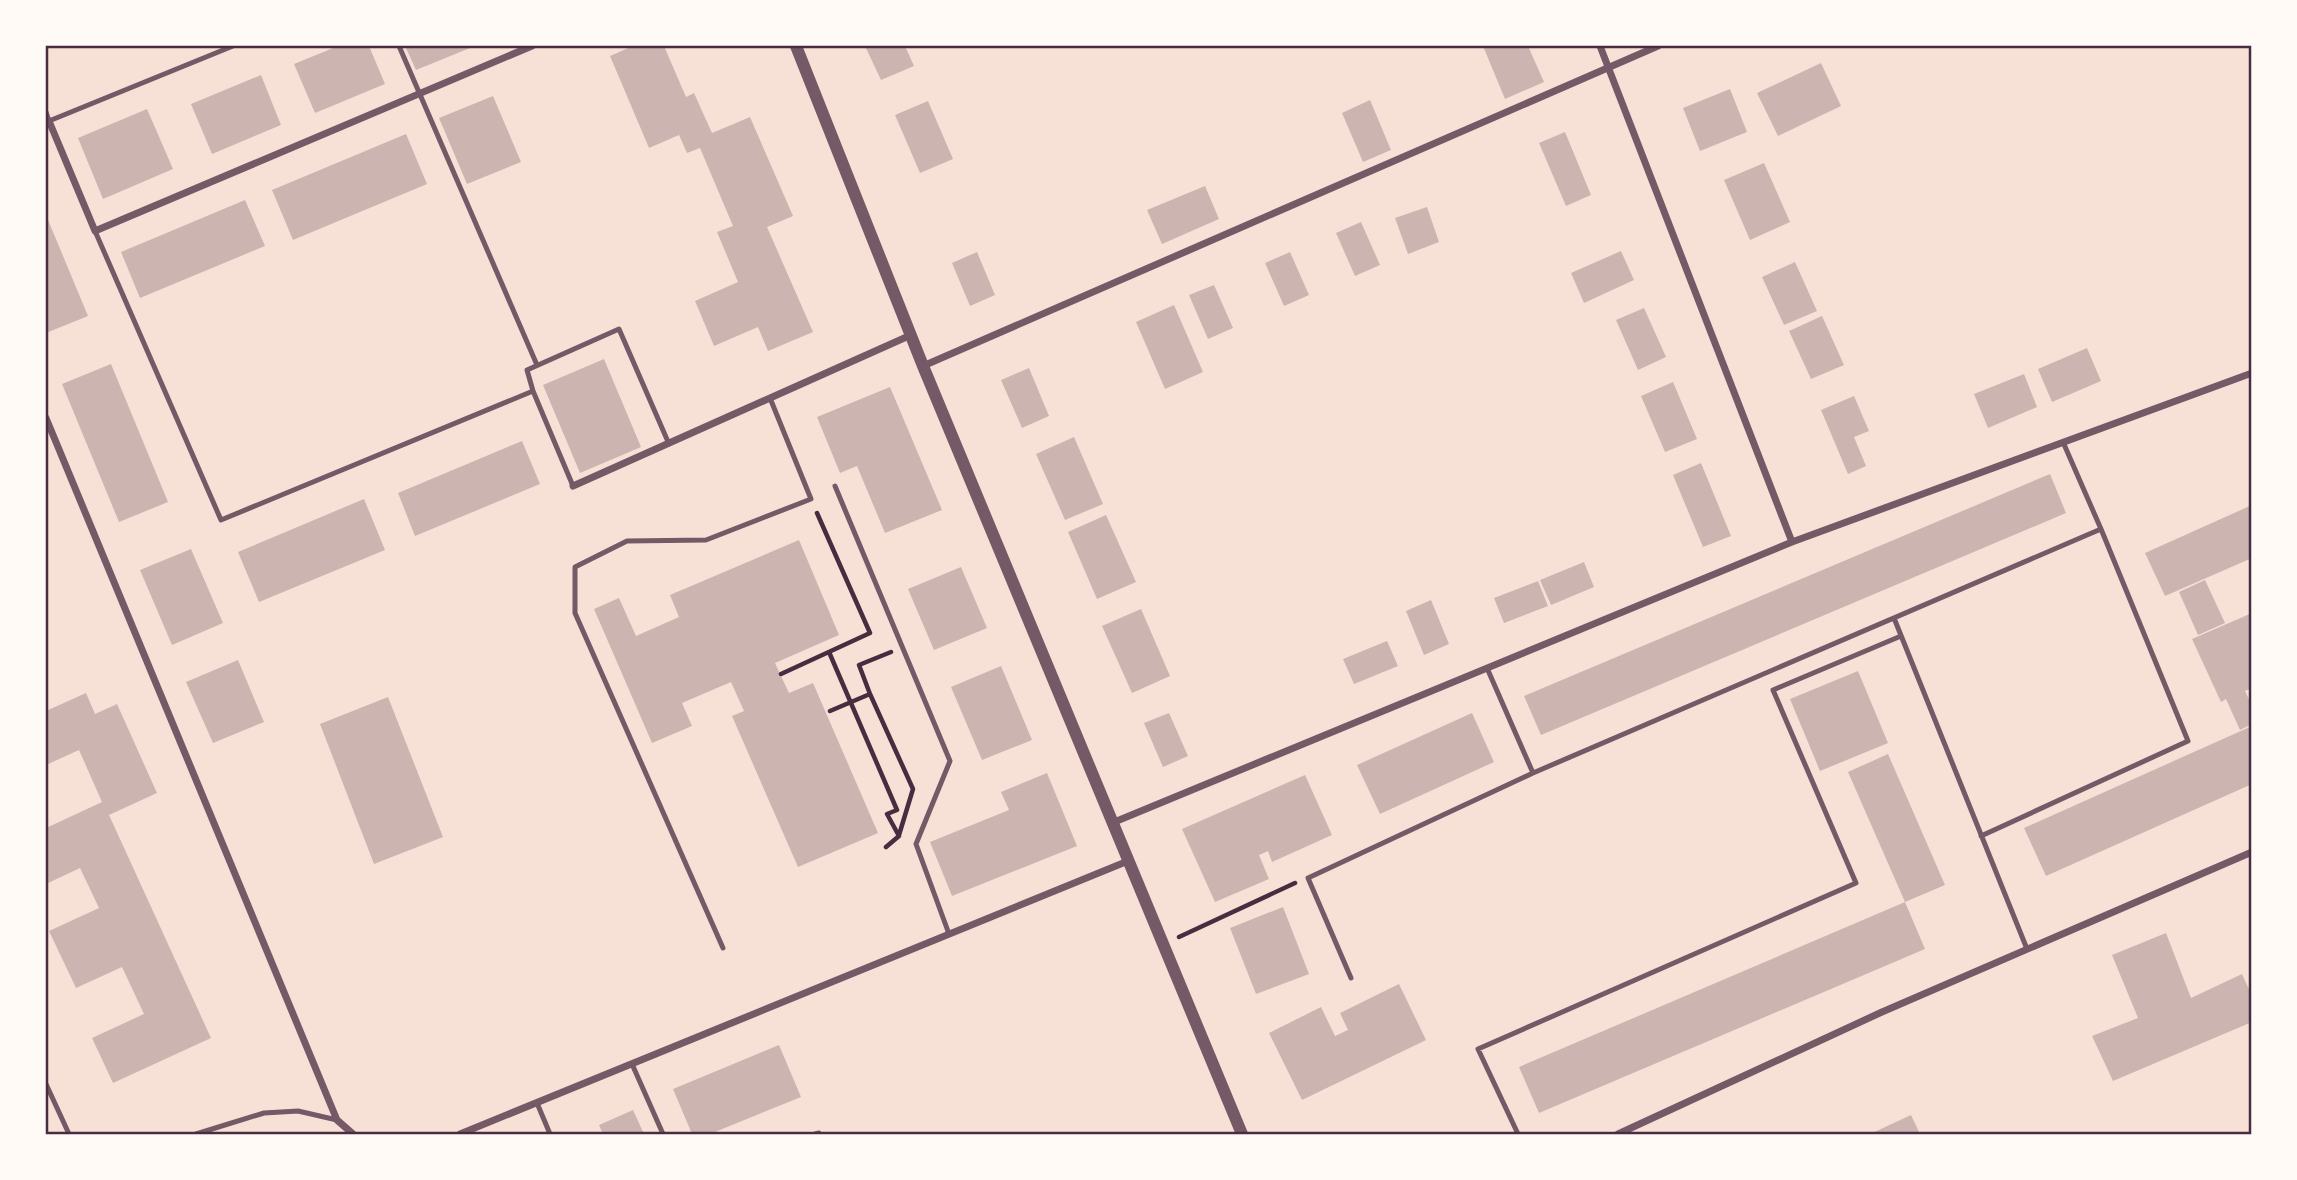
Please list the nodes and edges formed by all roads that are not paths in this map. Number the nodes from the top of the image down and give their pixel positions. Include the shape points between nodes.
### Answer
1 (233, 46) edge
2 (399, 46) edge
3 (532, 46) edge
4 (796, 46) edge
5 (1600, 46) edge
6 (1658, 46) edge
7 (1609, 66) junction
8 (420, 93) junction
9 (46, 112) edge
10 (47, 122) edge
11 (95, 231) junction
12 (911, 334) junction
13 (537, 365) junction
14 (923, 366) junction
15 (2252, 373) edge
16 (533, 391) junction
17 (770, 398) junction
18 (46, 418) edge
19 (2063, 442) junction
20 (669, 444) junction
21 (573, 486) joint
22 (835, 486) dead end
23 (2101, 529) junction
24 (1793, 542) junction
25 (1894, 618) junction
26 (1901, 636) junction
27 (1487, 668) junction
28 (1533, 773) junction
29 (1112, 824) junction
30 (1981, 836) junction
31 (2252, 852) edge
32 (1128, 861) junction
33 (949, 934) junction
34 (723, 948) dead end
35 (2027, 949) junction
36 (1351, 978) dead end
37 (632, 1064) junction
38 (46, 1084) edge
39 (537, 1103) junction
40 (337, 1120) junction
41 (69, 1135) edge
42 (196, 1135) edge
43 (353, 1135) edge
44 (460, 1135) edge
45 (550, 1135) edge
46 (663, 1135) edge
47 (1242, 1135) edge
48 (1518, 1135) edge
49 (1618, 1135) edge

1 - 10 lane
2 - 8 lane
3 - 8 street
4 - 12 street
5 - 7 street
6 - 7 street
7 - 14 street
7 - 24 street
8 - 11 street
8 - 13 lane
9 - 10 lane
10 - 11 street
11 - 16 lane via 221,520
12 - 14 street
12 - 17 street
13 - 16 lane via 527,370
13 - 20 lane via 619,329
14 - 29 street
15 - 19 street
16 - 21 lane
17 - 20 street
17 - 34 lane via 811,499 706,540 626,541 575,567 575,613
18 - 40 street
19 - 23 lane
19 - 24 street
20 - 21 street
22 - 33 lane via 950,761 916,844
23 - 25 lane
23 - 30 lane via 2188,741
24 - 27 street
25 - 26 lane
25 - 28 lane
26 - 30 lane
26 - 48 lane via 1773,690 1856,883 1478,1049
27 - 28 lane
27 - 29 street
28 - 36 lane via 1308,878
29 - 32 street
30 - 35 lane
31 - 35 street
32 - 33 street
32 - 47 street
33 - 37 street
35 - 49 street
37 - 39 street
37 - 46 lane
38 - 41 lane
39 - 44 street
39 - 45 lane
40 - 42 lane via 298,1111 264,1113
40 - 43 street

